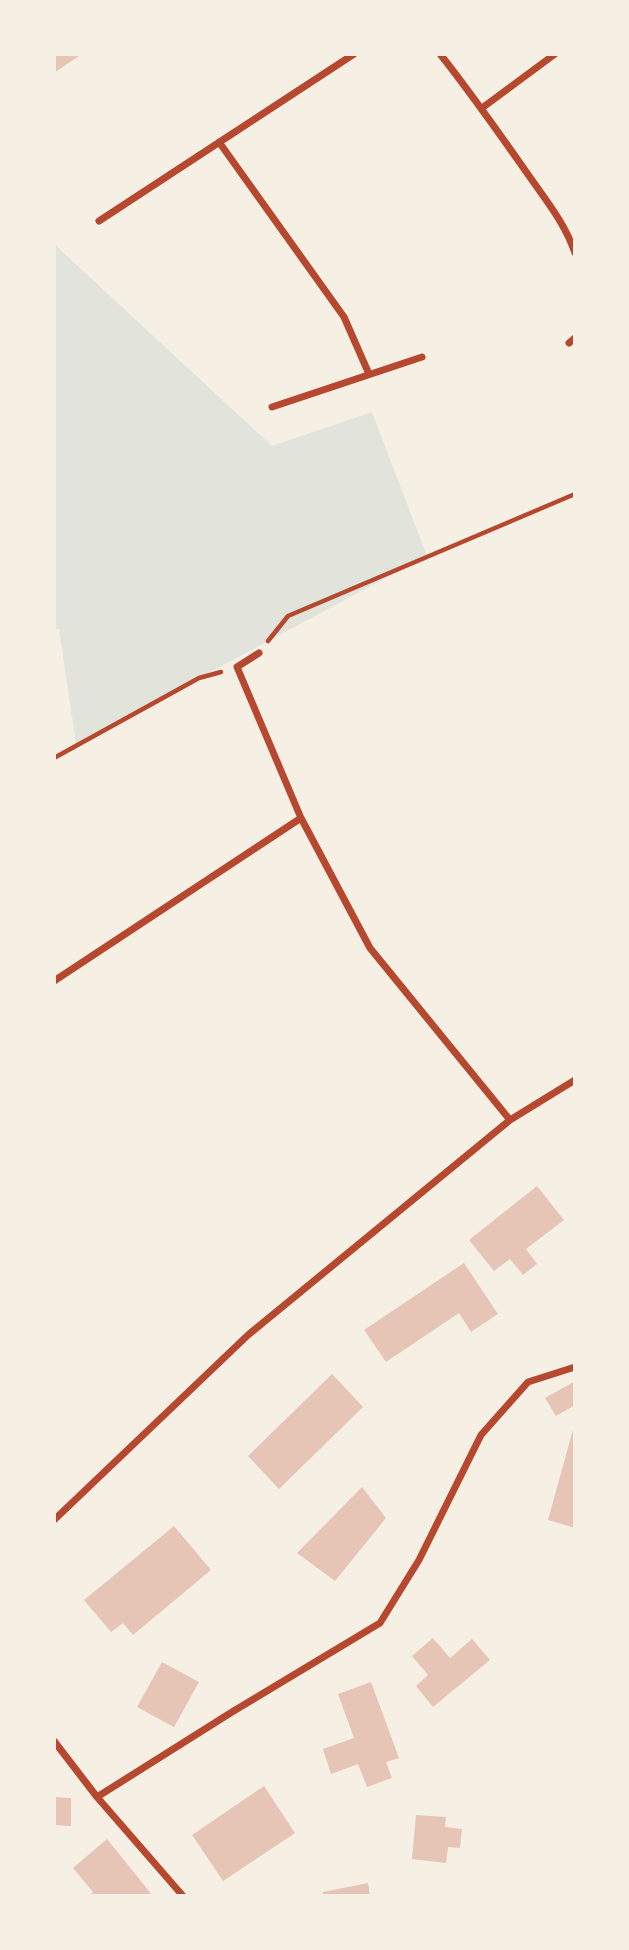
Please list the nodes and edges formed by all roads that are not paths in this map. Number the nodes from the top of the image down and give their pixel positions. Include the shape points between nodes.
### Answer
1 (354, 54) edge
2 (440, 54) edge
3 (555, 54) edge
4 (482, 108) junction
5 (219, 142) junction
6 (99, 221) dead end
7 (575, 253) edge
8 (422, 357) dead end
9 (369, 374) junction
10 (272, 407) dead end
11 (259, 653) road end
12 (301, 818) junction
13 (54, 981) edge
14 (575, 1080) edge
15 (510, 1120) junction
16 (575, 1367) edge
17 (54, 1520) edge
18 (54, 1741) edge
19 (97, 1797) junction
20 (183, 1896) edge

1 - 5 street
2 - 4 street
3 - 4 street
4 - 7 street via 556,215
5 - 6 street
5 - 9 street via 344,317
8 - 9 street
9 - 10 street
11 - 12 street via 237,667
12 - 13 street
12 - 15 street via 370,948
14 - 15 street
15 - 17 street via 248,1335
16 - 19 street via 528,1382 481,1435 419,1560 380,1623
18 - 19 street
19 - 20 street

